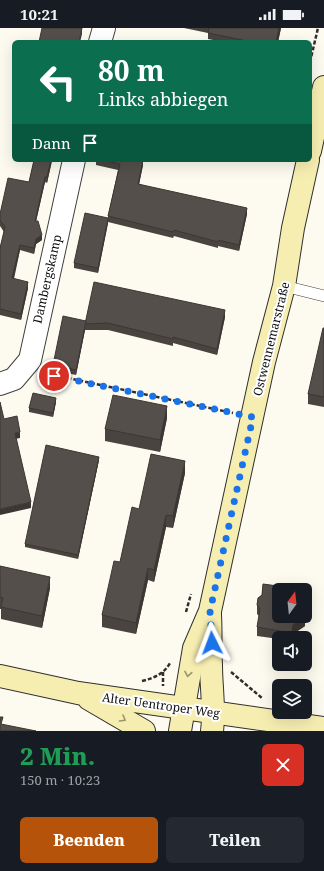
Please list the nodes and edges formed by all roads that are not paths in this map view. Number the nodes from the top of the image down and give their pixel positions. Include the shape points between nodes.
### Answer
1 (104, 28) edge
2 (101, 40) edge
3 (324, 87) edge
4 (312, 142) edge
5 (74, 162) edge
6 (308, 162) edge
7 (284, 286) junction
8 (324, 296) edge
9 (0, 384) edge
10 (210, 611) junction
11 (0, 676) edge
12 (78, 693) junction
13 (183, 708) junction
14 (213, 722) edge
15 (324, 728) edge
16 (144, 731) edge
17 (180, 731) edge

1 - 2 street
3 - 4 street
5 - 9 street, Dambergskamp via 30,360 14,379
6 - 7 street, Ostwennemarstraße
7 - 8 lane
7 - 10 street, Ostwennemarstraße via 264,362
10 -> 13 street, Ostwennemarstraße via 194,648
10 - 14 street, Ostwennemarstraße
11 - 12 street, Alter Uentroper Weg
12 - 13 street, Alter Uentroper Weg
12 -> 16 street
13 - 14 street, Alter Uentroper Weg
13 - 17 street, Ostwennemarstraße
14 - 15 street, Alter Uentroper Weg

